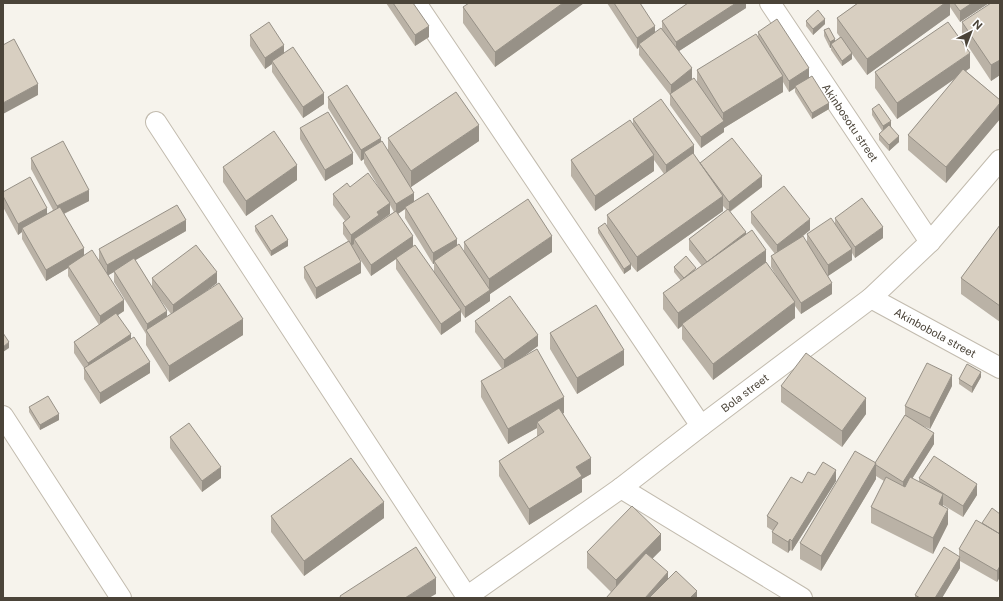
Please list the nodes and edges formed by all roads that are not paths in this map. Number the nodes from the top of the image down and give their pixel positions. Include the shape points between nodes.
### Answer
1 (416, 3) edge
2 (770, 3) edge
3 (156, 122) dead end
4 (1000, 160) edge
5 (930, 242) junction
6 (871, 298) junction
7 (1000, 368) edge
8 (3, 416) edge
9 (701, 426) junction
10 (622, 488) junction
11 (121, 598) edge
12 (466, 598) edge
13 (802, 598) edge

1 - 9 street
2 - 5 street, Akinbosotu street
3 - 12 street
4 - 5 street, Bola street
5 - 6 street, Bola street
6 - 7 street, Akinbobola street
6 - 9 street, Bola street
8 - 11 street
9 - 10 street, Bola street
10 - 12 street, Bola street
10 - 13 street

